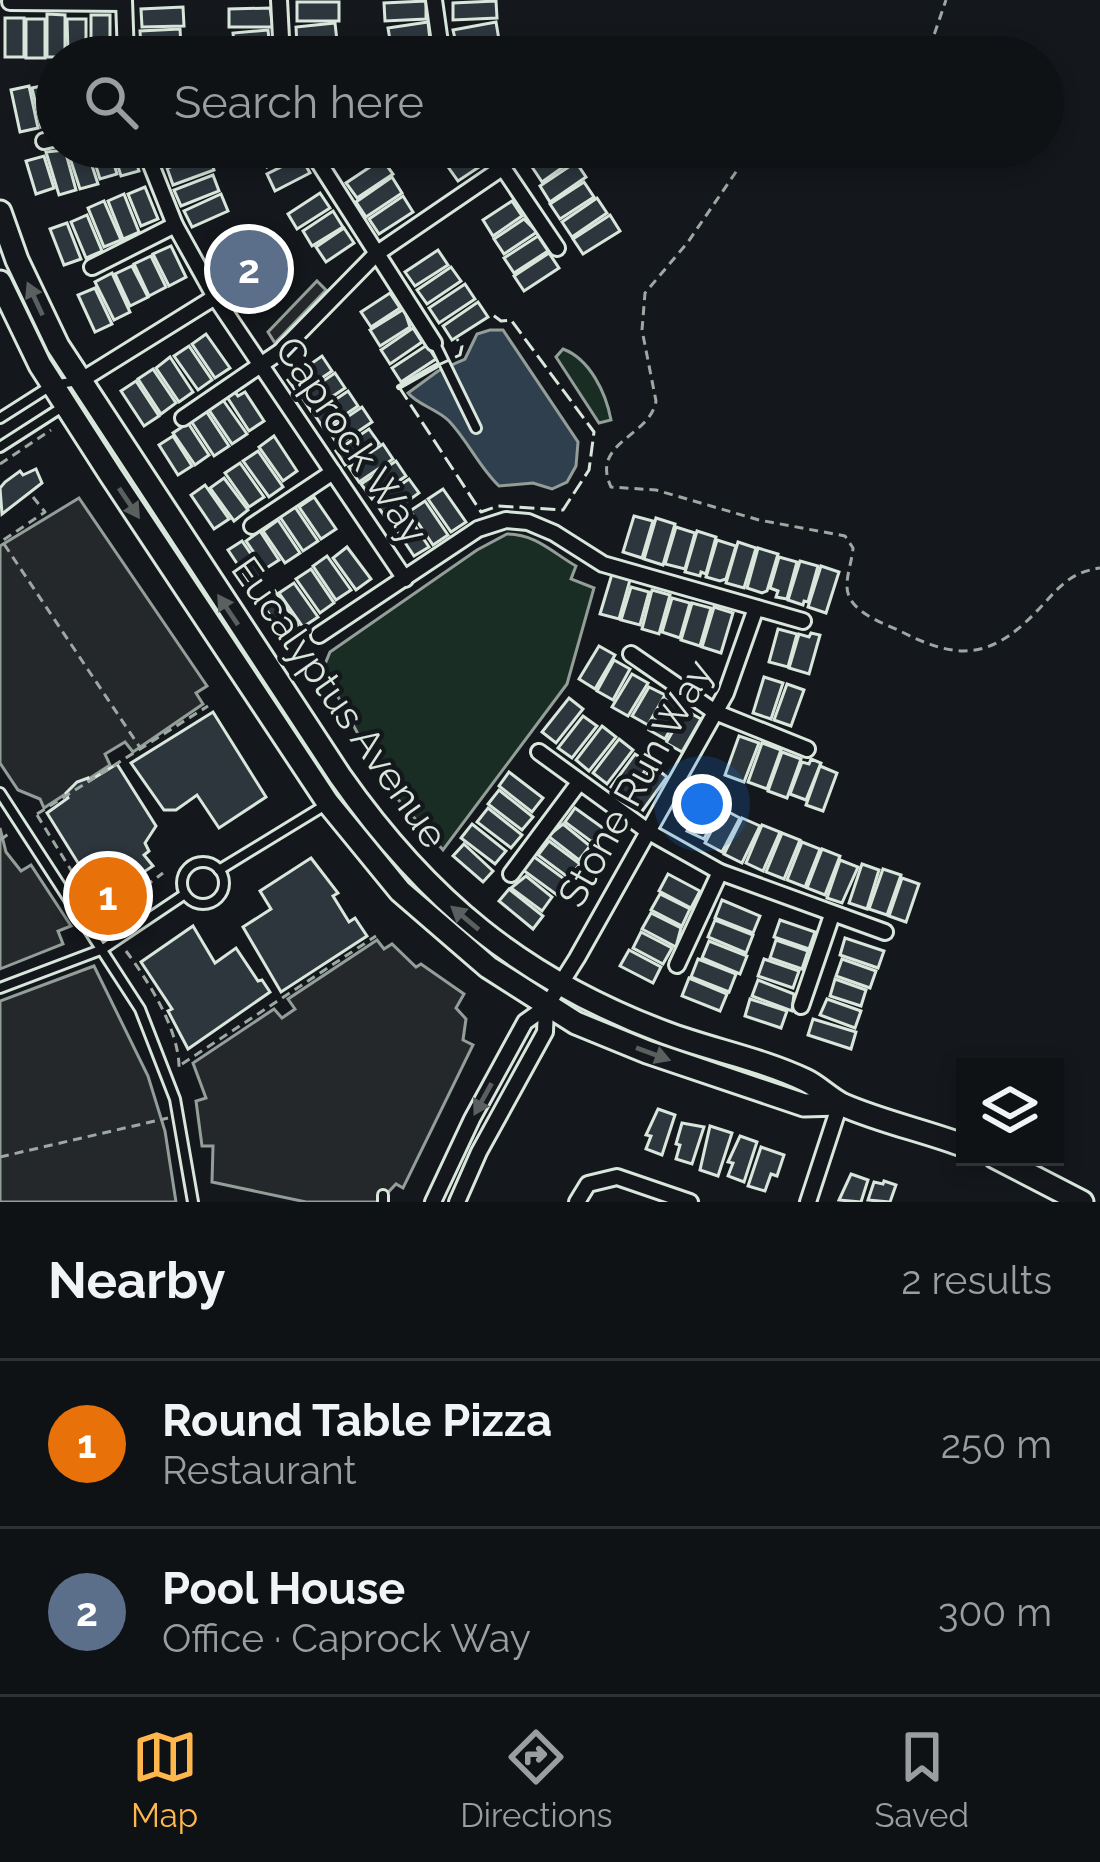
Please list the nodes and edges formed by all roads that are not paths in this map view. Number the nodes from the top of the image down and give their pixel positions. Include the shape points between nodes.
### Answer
1 (279, 0) edge
2 (434, 0) edge
3 (124, 1) edge
4 (10, 2) edge
5 (125, 36) edge
6 (281, 36) edge
7 (439, 36) edge
8 (152, 168) edge
9 (323, 168) edge
10 (502, 168) joint
11 (0, 212) edge
12 (175, 226) junction
13 (557, 248) dead end
14 (376, 254) junction
15 (92, 267) dead end
16 (0, 282) edge
17 (215, 297) junction
18 (434, 343) joint
19 (262, 364) junction
20 (80, 381) junction
21 (52, 385) junction
22 (64, 405) junction
23 (0, 418) edge
24 (183, 418) dead end
25 (476, 428) dead end
26 (0, 447) edge
27 (333, 472) junction
28 (251, 526) dead end
29 (405, 579) junction
30 (756, 608) junction
31 (803, 621) dead end
32 (320, 635) dead end
33 (631, 654) dead end
34 (715, 712) junction
35 (807, 749) dead end
36 (539, 752) dead end
37 (578, 784) junction
38 (0, 794) edge
39 (328, 803) junction
40 (649, 832) junction
41 (219, 870) junction
42 (720, 872) junction
43 (511, 874) dead end
44 (424, 882) junction
45 (185, 894) junction
46 (832, 915) junction
47 (885, 932) dead end
48 (103, 949) junction
49 (677, 965) dead end
50 (561, 984) junction
51 (0, 988) edge
52 (801, 1006) dead end
53 (546, 1007) junction
54 (840, 1104) junction
55 (956, 1143) edge
56 (1012, 1166) edge
57 (193, 1202) edge
58 (434, 1202) edge
59 (457, 1202) edge
60 (577, 1202) edge
61 (690, 1202) edge
62 (808, 1202) edge
63 (1082, 1202) edge

1 - 6 street
2 - 7 street
3 - 4 street
3 - 5 street
8 - 12 street, Caprock Way
9 - 14 street
10 - 13 street
10 - 14 street
20 -> 11 main road, Eucalyptus Avenue
12 - 15 street
12 - 17 street, Caprock Way
14 - 18 street
14 - 19 street
16 - 21 main road, Eucalyptus Avenue
17 - 19 street, Caprock Way
17 - 20 street
18 - 25 lane
19 - 24 street
19 - 27 street, Caprock Way
20 - 21 lane
44 -> 20 main road, Eucalyptus Avenue via 340,776
21 - 22 main road, Eucalyptus Avenue
21 - 23 lane
22 - 26 lane
22 -> 39 main road, Eucalyptus Avenue
27 - 28 street
27 - 29 street, Caprock Way
29 - 30 street via 478,529 516,520 603,564
29 - 32 street
30 - 31 street
30 - 34 street, Stone Run Way
33 - 34 street
34 - 35 street
34 - 40 street, Stone Run Way
36 - 37 street
37 - 40 street
37 - 43 street
38 - 48 lane
39 - 41 lane
39 - 44 main road via 344,805 386,856
39 - 53 main road, Eucalyptus Avenue via 439,928
40 - 42 street
40 - 50 street, Stone Run Way
41 - 45 lane via 201,862 188,868
41 - 45 lane via 223,890 214,901 195,903
42 - 46 street
42 - 49 street
50 -> 44 main road, Eucalyptus Avenue via 498,945
45 - 48 lane
46 - 47 street
46 - 52 street
48 - 51 lane
48 - 57 lane via 140,1009 178,1115
50 - 53 street, Stone Run Way
50 - 54 main road, Eucalyptus Avenue via 659,1030 806,1080
53 -> 54 main road, Eucalyptus Avenue via 749,1087 804,1105
53 -> 58 street via 525,1022
53 - 59 street via 545,1032
54 - 55 main road, Eucalyptus Avenue
54 - 62 street
56 - 63 main road
60 - 61 street via 588,1184 617,1178

